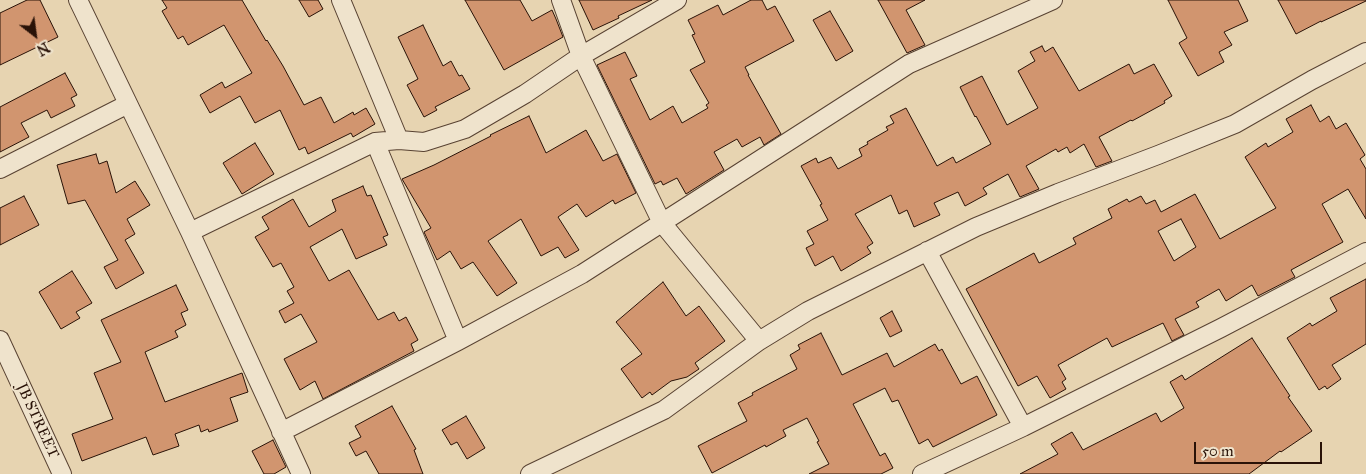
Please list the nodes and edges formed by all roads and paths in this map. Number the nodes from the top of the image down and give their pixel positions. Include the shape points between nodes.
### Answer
1 (78, 0) edge
2 (340, 0) edge
3 (561, 0) edge
4 (677, 0) edge
5 (1053, 0) edge
6 (1366, 52) edge
7 (581, 56) junction
8 (128, 104) junction
9 (399, 140) junction
10 (374, 142) junction
11 (0, 169) edge
12 (662, 222) junction
13 (190, 232) junction
14 (927, 251) junction
15 (1366, 252) edge
16 (0, 340) edge
17 (759, 340) junction
18 (458, 341) junction
19 (1023, 428) junction
20 (281, 432) junction
21 (62, 474) edge
22 (301, 474) edge
23 (530, 474) edge
24 (922, 474) edge

1 - 8 street
2 - 9 street
3 - 7 street
4 - 7 street
5 - 12 street via 910,64
6 - 14 street via 1235,124 1058,193
7 - 9 street via 465,129 424,142
7 - 12 street
8 - 11 street
8 - 13 street
9 - 10 street
10 - 13 street
10 - 18 street
12 - 17 street
12 - 18 street via 582,274
13 - 20 street
14 - 17 street via 808,311
14 - 19 street
15 - 19 street
16 - 21 street, JB STREET
17 - 23 street via 664,410
18 - 20 street
19 - 24 street
20 - 22 street

